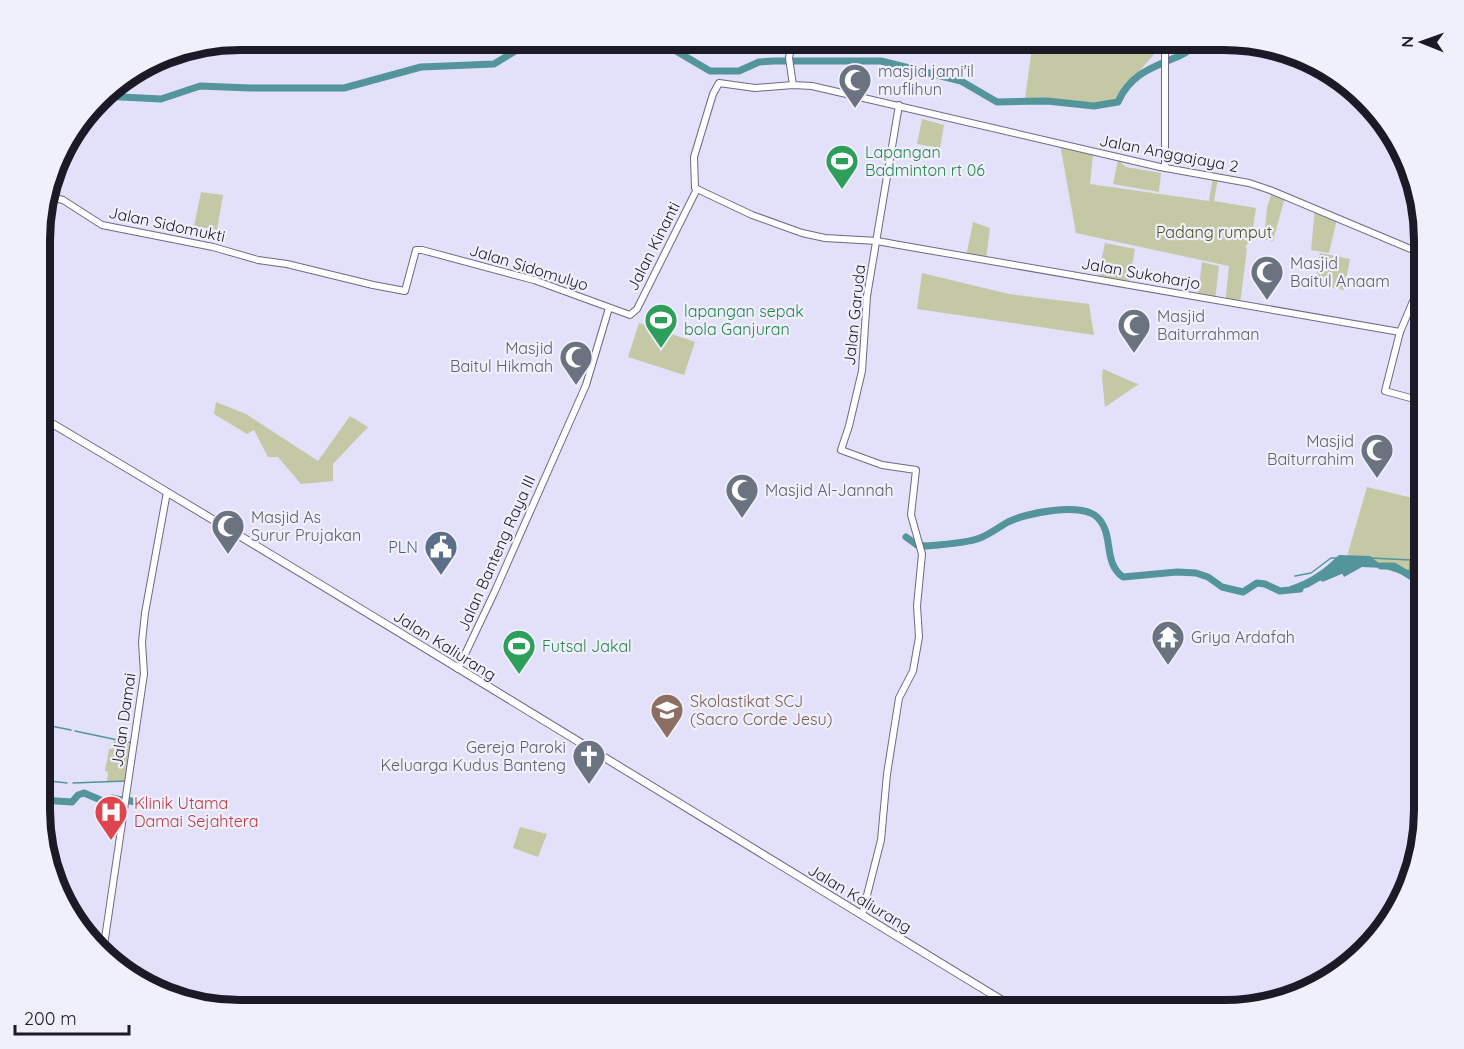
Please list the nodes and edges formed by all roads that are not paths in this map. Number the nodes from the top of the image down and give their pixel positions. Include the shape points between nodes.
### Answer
1 (790, 50) edge
2 (1166, 50) edge
3 (790, 85) junction
4 (899, 105) junction
5 (1165, 168) junction
6 (697, 189) junction
7 (54, 198) edge
8 (877, 241) junction
9 (416, 250) joint
10 (1414, 250) edge
11 (1414, 299) edge
12 (609, 308) junction
13 (632, 314) joint
14 (1400, 332) junction
15 (1414, 399) edge
16 (50, 422) edge
17 (167, 492) junction
18 (458, 669) junction
19 (862, 915) junction
20 (104, 943) edge
21 (1001, 1000) edge

1 - 3 main road
2 - 5 main road
3 - 4 main road, Jalan Anggajaya 2 via 821,87
3 - 6 main road, Jalan Anggajaya 2 via 755,88 719,83 694,157
4 - 5 main road, Jalan Anggajaya 2
4 - 8 main road, Jalan Garuda
5 - 10 main road, Jalan Anggajaya 2 via 1267,189
6 - 8 main road, Jalan Sukoharjo via 802,233
6 - 13 main road, Jalan Kinanti
7 - 9 main road, Jalan Sidomukti via 102,225 405,291
8 - 14 main road, Jalan Sukoharjo
8 - 19 main road, Jalan Garuda via 867,297 862,371 841,450 873,463 916,470 911,515 922,554 917,606 919,637 913,671 898,698 881,840
9 - 12 main road, Jalan Sidomulyo via 534,280
11 - 14 main road
12 - 13 main road, Jalan Sidomulyo
12 - 18 main road, Jalan Banteng Raya III via 586,385
14 - 15 main road via 1385,392
16 - 17 main road, Jalan Kaliurang
17 - 18 main road, Jalan Kaliurang
17 - 20 main road, Jalan Damai via 145,613 144,674
18 - 19 main road, Jalan Kaliurang
19 - 21 main road, Jalan Kaliurang

